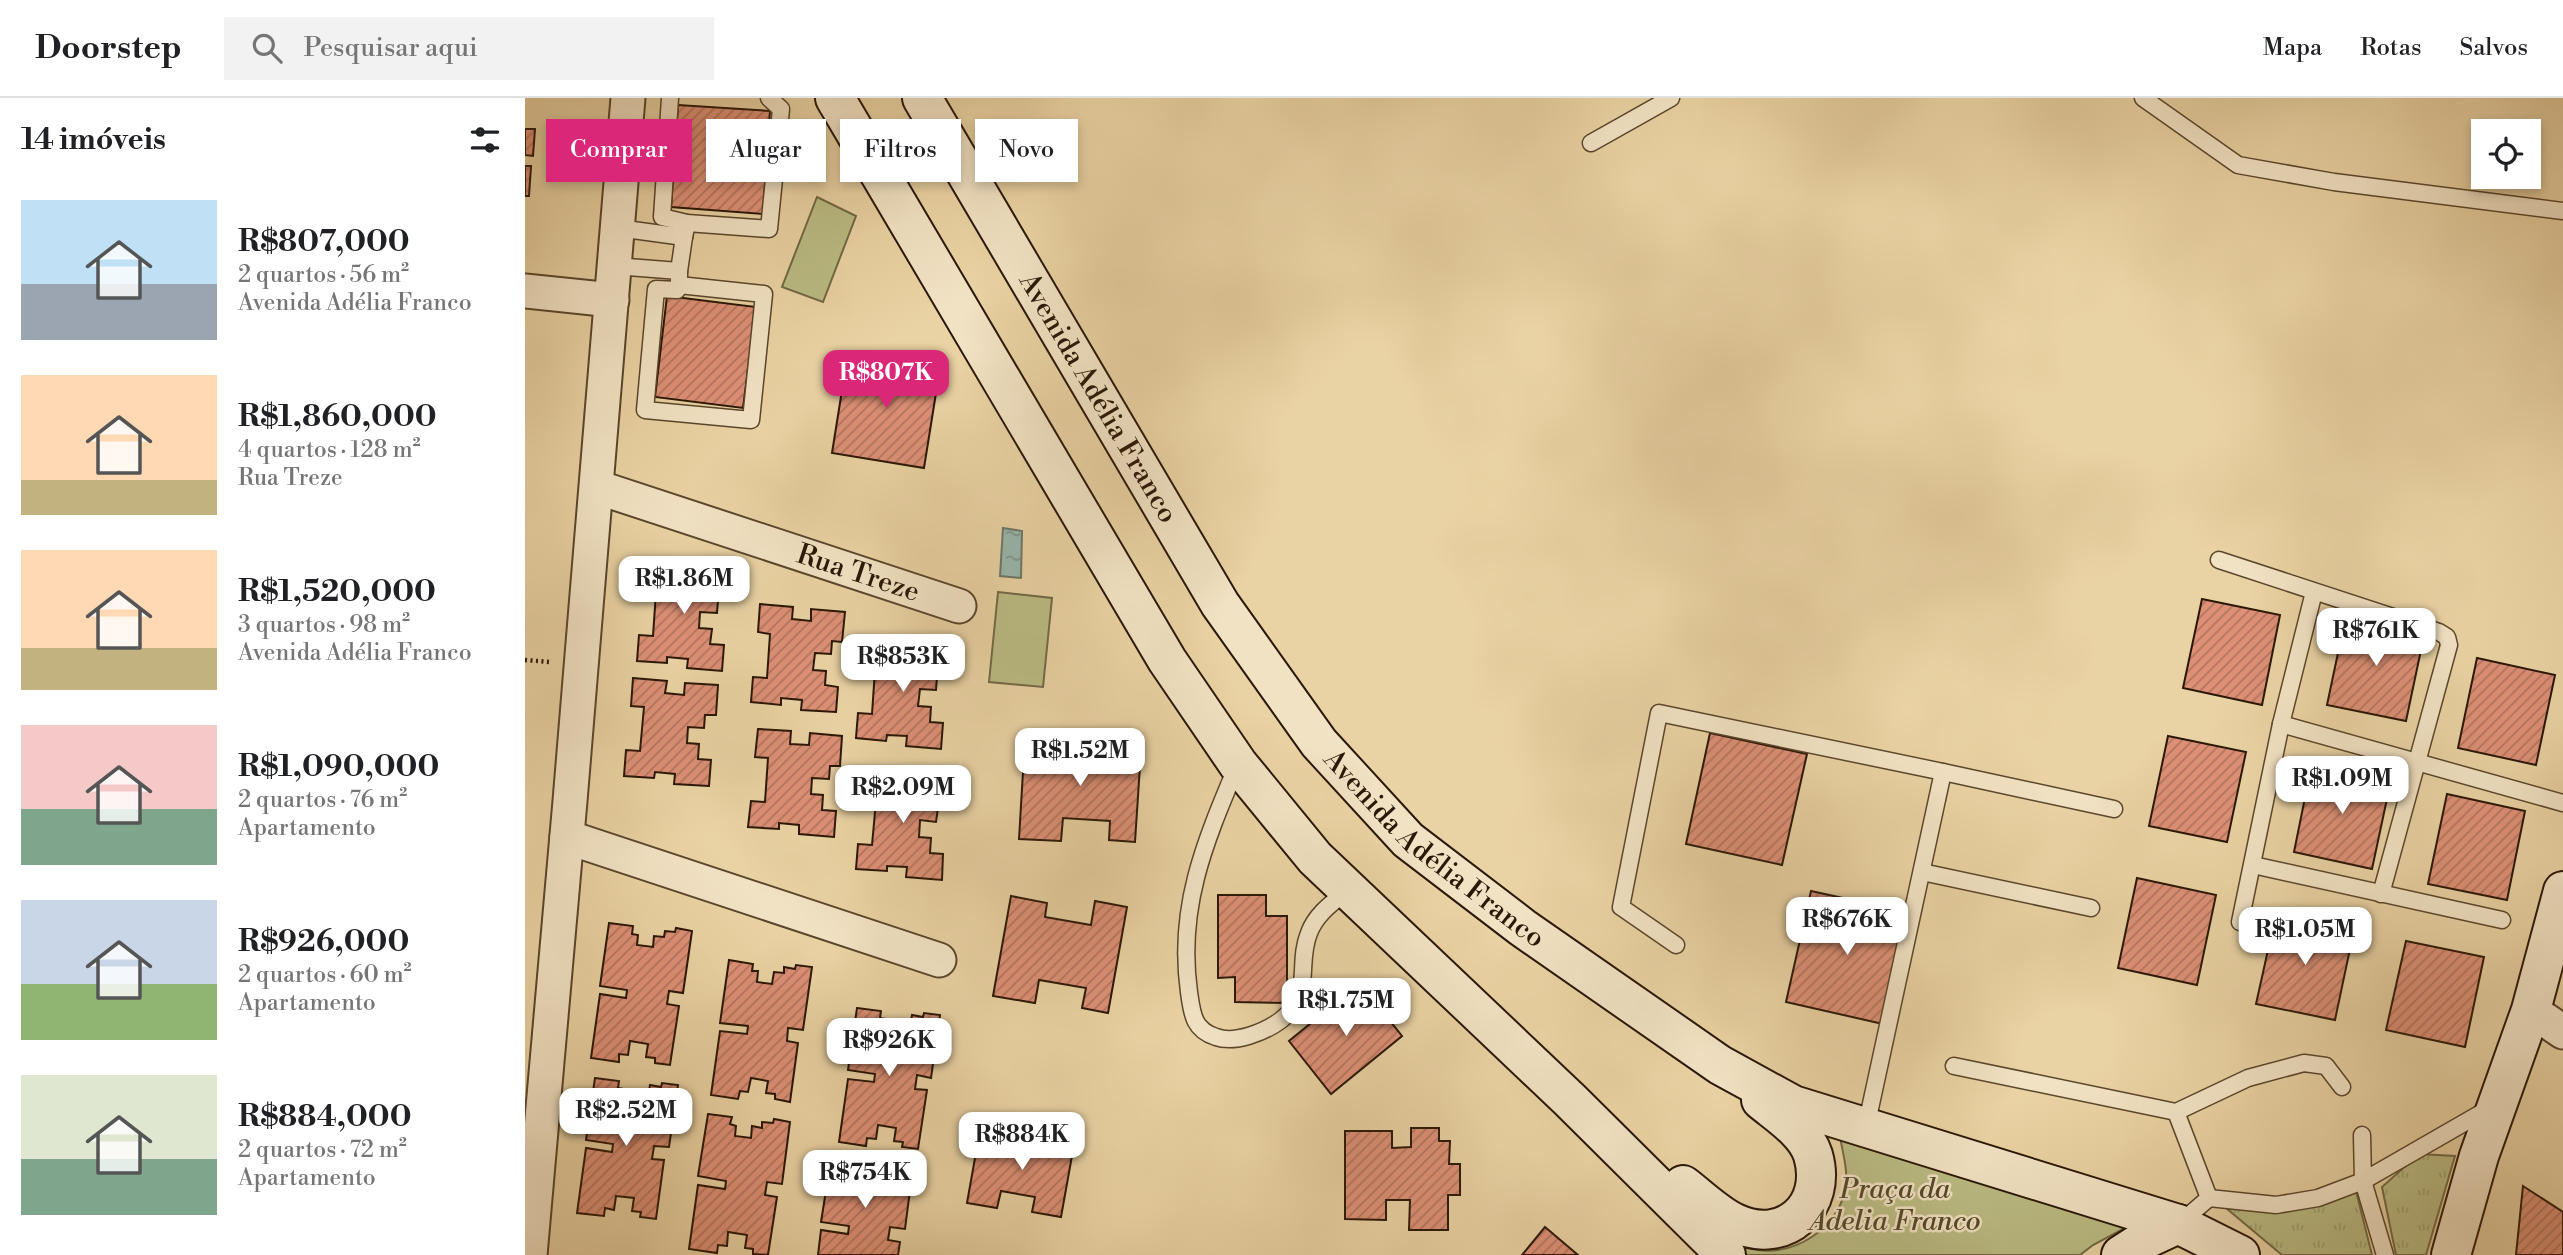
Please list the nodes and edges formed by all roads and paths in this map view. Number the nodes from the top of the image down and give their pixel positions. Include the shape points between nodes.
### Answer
1 (628, 98) edge
2 (670, 98) edge
3 (769, 98) edge
4 (835, 98) edge
5 (922, 98) edge
6 (1671, 98) edge
7 (2143, 98) edge
8 (1591, 143) dead end
9 (2563, 211) edge
10 (618, 228) junction
11 (685, 230) junction
12 (615, 266) junction
13 (679, 278) junction
14 (525, 291) edge
15 (612, 300) junction
16 (597, 487) junction
17 (2219, 560) dead end
18 (2313, 592) junction
19 (959, 606) dead end
20 (2281, 724) junction
21 (2419, 762) junction
22 (1238, 764) junction
23 (1943, 772) junction
24 (2563, 803) edge
25 (2113, 809) dead end
26 (567, 837) junction
27 (2253, 865) junction
28 (1922, 873) junction
29 (1348, 890) junction
30 (2563, 891) edge
31 (2381, 894) junction
32 (2091, 908) dead end
33 (2502, 920) dead end
34 (2240, 922) dead end
35 (1676, 945) dead end
36 (939, 960) dead end
37 (2531, 1010) junction
38 (2563, 1032) edge
39 (1720, 1065) junction
40 (1954, 1066) dead end
41 (2342, 1087) dead end
42 (1570, 1100) junction
43 (2498, 1103) junction
44 (2176, 1112) junction
45 (1865, 1127) junction
46 (2362, 1135) dead end
47 (2363, 1181) junction
48 (2209, 1198) junction
49 (2178, 1224) junction
50 (530, 1255) edge
51 (1726, 1255) edge
52 (2121, 1255) edge
53 (2240, 1255) edge
54 (2385, 1255) edge
55 (2451, 1255) edge

1 - 10 street
2 - 11 lane via 662,217
3 - 11 lane via 781,109 769,229
4 - 22 main road via 1167,660
5 - 39 main road, Avenida Adélia Franco via 1220,604 1319,743 1408,840 1525,919
6 - 8 lane
7 - 9 lane via 2238,165 2334,183
10 - 11 lane
10 - 12 street
11 - 13 lane
12 - 13 lane
12 - 15 street
13 - 13 lane via 764,294 751,420 645,410 656,289 677,290
14 - 15 street
15 - 16 street
16 - 19 street, Rua Treze
16 - 26 street
17 - 18 lane
18 - 20 lane
18 - 21 lane via 2447,637 2449,645
20 - 21 lane
20 - 27 lane
21 - 24 lane
21 - 31 lane
22 - 29 main road via 1315,858
22 - 29 lane via 1203,848 1189,905 1185,965 1193,1020 1207,1035 1225,1040 1278,1022 1300,998 1307,935 1322,912
23 - 25 lane
23 - 28 lane
23 - 35 lane via 1659,713 1621,907
26 - 36 street
26 - 50 street
27 - 31 lane
27 - 34 lane
28 - 32 lane
28 - 45 lane
29 - 42 main road
30 - 37 main road
31 - 33 lane
37 - 38 street
37 - 43 main road
39 - 42 main road via 1796,1130 1812,1153 1816,1177 1809,1204 1796,1221 1778,1230 1734,1223
39 - 45 main road, Avenida Adélia Franco via 1793,1105
40 - 44 lane
41 - 44 lane via 2326,1066 2304,1063 2248,1078
42 - 51 main road
43 - 47 lane
43 - 55 main road
44 - 48 lane
45 - 49 main road, Avenida Adélia Franco
46 - 47 lane
47 - 48 lane via 2318,1198 2276,1205
47 - 54 lane
48 - 49 lane
49 - 52 main road
49 - 53 main road, Avenida Adélia Franco

